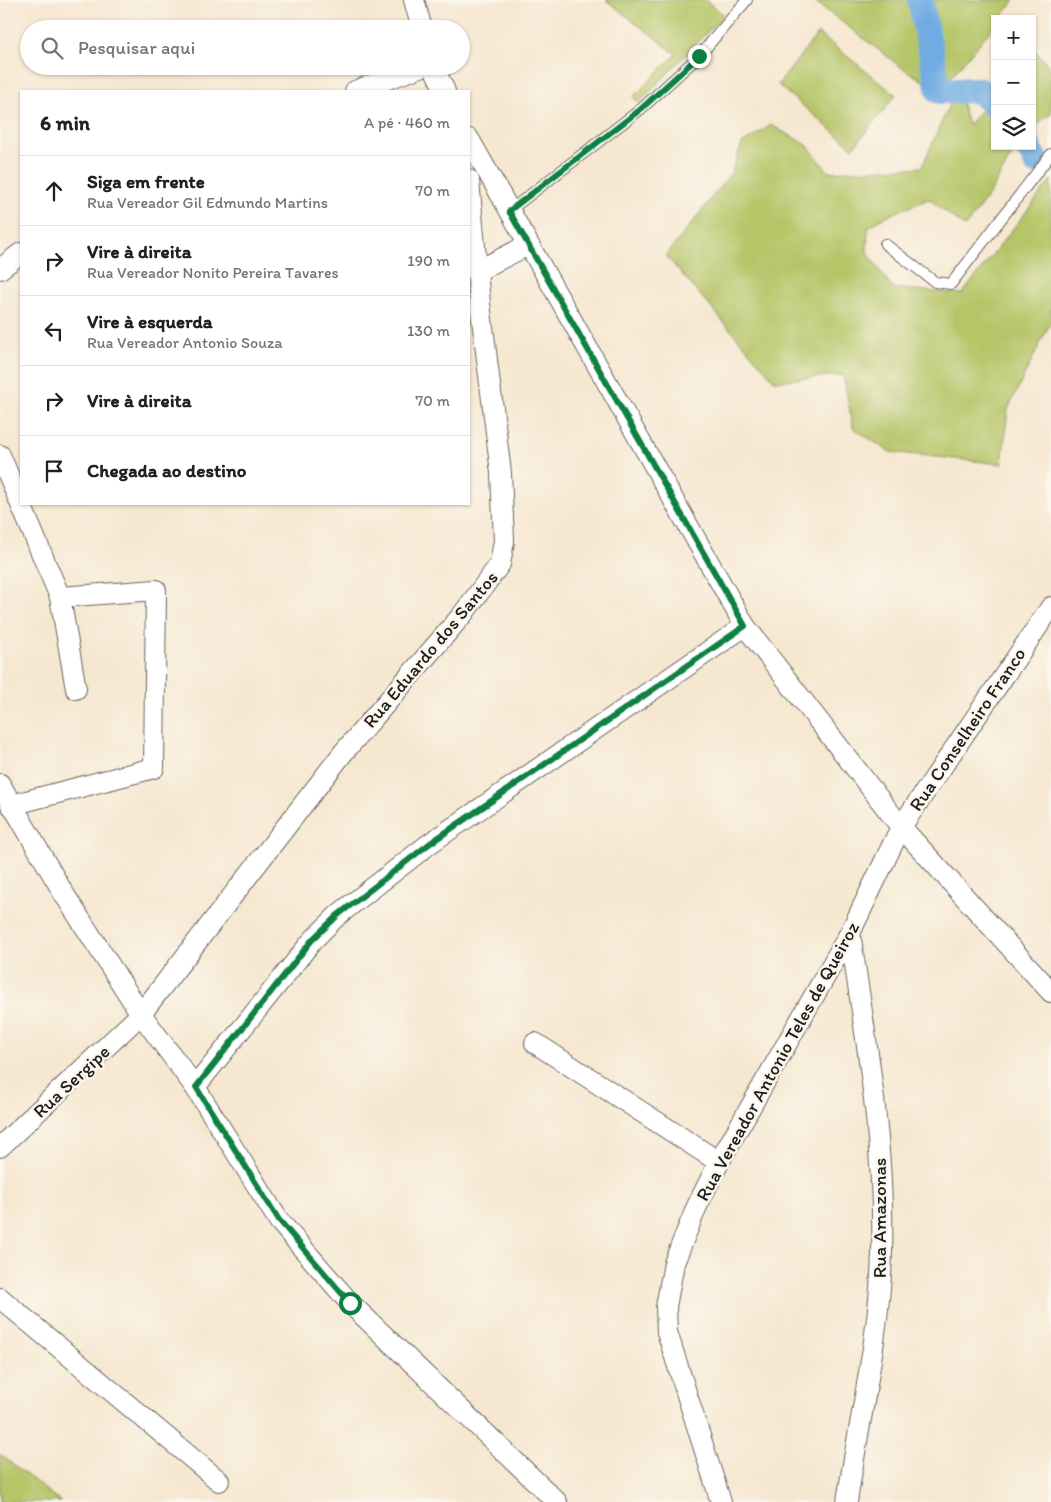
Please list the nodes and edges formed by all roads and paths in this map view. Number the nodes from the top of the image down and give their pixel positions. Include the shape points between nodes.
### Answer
1 (414, 0) edge
2 (747, 0) edge
3 (420, 20) edge
4 (399, 75) edge
5 (437, 75) edge
6 (358, 90) edge
7 (445, 90) edge
8 (470, 141) edge
9 (1051, 154) edge
10 (470, 191) edge
11 (509, 211) junction
12 (885, 244) dead end
13 (528, 245) junction
14 (20, 254) edge
15 (0, 270) edge
16 (477, 271) junction
17 (0, 455) edge
18 (20, 502) edge
19 (21, 505) edge
20 (60, 597) junction
21 (1051, 607) edge
22 (745, 626) junction
23 (76, 689) dead end
24 (0, 784) edge
25 (11, 805) junction
26 (901, 826) junction
27 (850, 932) junction
28 (1051, 992) edge
29 (141, 1014) junction
30 (535, 1043) dead end
31 (196, 1087) junction
32 (0, 1147) edge
33 (719, 1162) junction
34 (0, 1298) edge
35 (219, 1481) dead end
36 (557, 1502) edge
37 (721, 1502) edge
38 (847, 1502) edge

1 - 3 street
2 - 11 lane via 699,56 641,109
4 - 6 street
5 - 7 street
8 - 11 street
9 - 12 lane via 951,284 935,282
10 - 16 street, Rua Eduardo dos Santos
11 - 13 street
13 - 16 street
13 - 22 street
14 - 15 street
16 - 29 street, Rua Eduardo dos Santos via 501,473 504,541 500,564 463,614 343,753
17 - 18 street
19 - 20 street
20 - 23 street
20 - 25 street via 156,590 154,768
21 - 26 street, Rua Conselheiro Franco
22 - 26 street
22 - 31 street via 429,844 338,915 312,940
24 - 25 street
25 - 29 street
26 - 27 street, Rua Vereador Antonio Teles de Queiroz
26 - 28 street
27 - 33 street, Rua Vereador Antonio Teles de Queiroz
27 - 38 street, Rua Amazonas via 874,1092 882,1177 882,1253 866,1400
29 - 31 street
29 - 32 street, Rua Sergipe
30 - 33 street
31 - 36 street via 279,1220 308,1256 350,1303
33 - 37 street, Rua Vereador Antonio Teles de Queiroz via 674,1263 666,1307 673,1354
34 - 35 street

